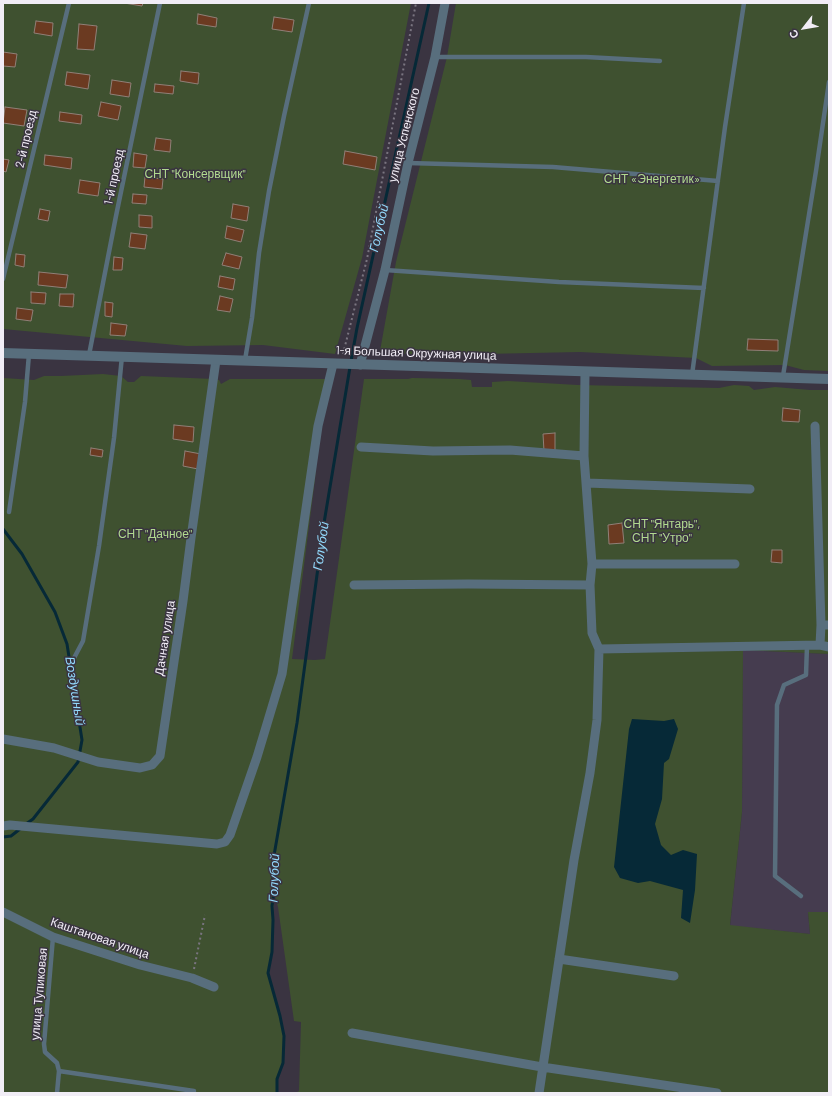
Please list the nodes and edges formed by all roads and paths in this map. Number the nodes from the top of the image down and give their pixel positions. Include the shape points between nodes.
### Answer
1 (69, 3) edge
2 (160, 3) edge
3 (308, 3) edge
4 (416, 3) edge
5 (445, 3) edge
6 (744, 3) edge
7 (435, 57) junction
8 (660, 61) dead end
9 (829, 82) edge
10 (408, 163) junction
11 (718, 181) junction
12 (385, 270) junction
13 (3, 279) edge
14 (704, 288) junction
15 (3, 353) edge
16 (29, 354) junction
17 (89, 355) junction
18 (122, 356) junction
19 (216, 360) junction
20 (245, 360) junction
21 (337, 364) junction
22 (360, 365) junction
23 (585, 372) junction
24 (692, 375) junction
25 (782, 376) junction
26 (829, 379) edge
27 (815, 426) dead end
28 (362, 447) dead end
29 (584, 456) junction
30 (587, 483) junction
31 (750, 489) dead end
32 (9, 512) dead end
33 (592, 564) junction
34 (735, 564) dead end
35 (354, 585) dead end
36 (590, 585) junction
37 (825, 625) edge
38 (807, 646) junction
39 (825, 646) edge
40 (599, 649) junction
41 (74, 658) dead end
42 (3, 739) edge
43 (3, 826) edge
44 (801, 896) dead end
45 (3, 912) edge
46 (205, 915) dead end
47 (53, 937) junction
48 (559, 959) junction
49 (674, 976) dead end
50 (192, 978) junction
51 (214, 987) dead end
52 (352, 1033) dead end
53 (542, 1067) junction
54 (59, 1071) junction
55 (657, 1089) edge
56 (194, 1091) dead end
57 (57, 1093) edge
58 (538, 1093) edge
59 (717, 1093) edge

1 - 13 lane, 2-й проезд
2 - 17 lane, 1-й проезд
3 - 20 lane via 268,199
4 - 21 path via 366,259
5 - 7 street, улица Успенского
6 - 11 lane
7 - 8 lane via 586,57
7 - 10 street, улица Успенского
9 - 25 lane
10 - 11 lane via 553,167
10 - 12 street, улица Успенского
11 - 14 lane
12 - 14 lane via 559,282
12 - 22 street, улица Успенского
14 - 24 lane
15 - 16 street, 1-я Большая Окружная улица
16 - 17 street, 1-я Большая Окружная улица
16 - 32 lane via 25,402
17 - 18 street, 1-я Большая Окружная улица
18 - 19 street, 1-я Большая Окружная улица
18 - 41 lane via 99,546 83,642
19 - 20 street, 1-я Большая Окружная улица
19 - 42 street, Дачная улица via 160,756 152,765 140,768 98,762 54,748
20 - 21 street, 1-я Большая Окружная улица
21 - 22 street, 1-я Большая Окружная улица
21 - 43 street via 318,426 282,674 255,764 230,835 225,842 217,844
22 - 23 street, 1-я Большая Окружная улица
23 - 24 street, 1-я Большая Окружная улица
23 - 29 street
24 - 25 street, 1-я Большая Окружная улица
25 - 26 street, 1-я Большая Окружная улица
27 - 37 street
28 - 29 street via 433,451 510,450
29 - 30 street
30 - 31 street
30 - 33 street
33 - 34 street
33 - 36 street
35 - 36 street
36 - 40 street via 592,633
37 - 39 street
38 - 39 street
38 - 40 street
38 - 44 lane via 806,675 784,685 777,705 775,876
40 - 48 street via 597,720
45 - 47 street, Каштановая улица
46 - 50 path
47 - 50 street, Каштановая улица via 140,965
47 - 54 lane, улица Тупиковая via 44,1044 45,1052 57,1063
48 - 49 street
48 - 53 street
50 - 51 street, Каштановая улица
52 - 53 street
53 - 55 street
53 - 58 street
54 - 56 lane
54 - 57 lane
55 - 59 street

